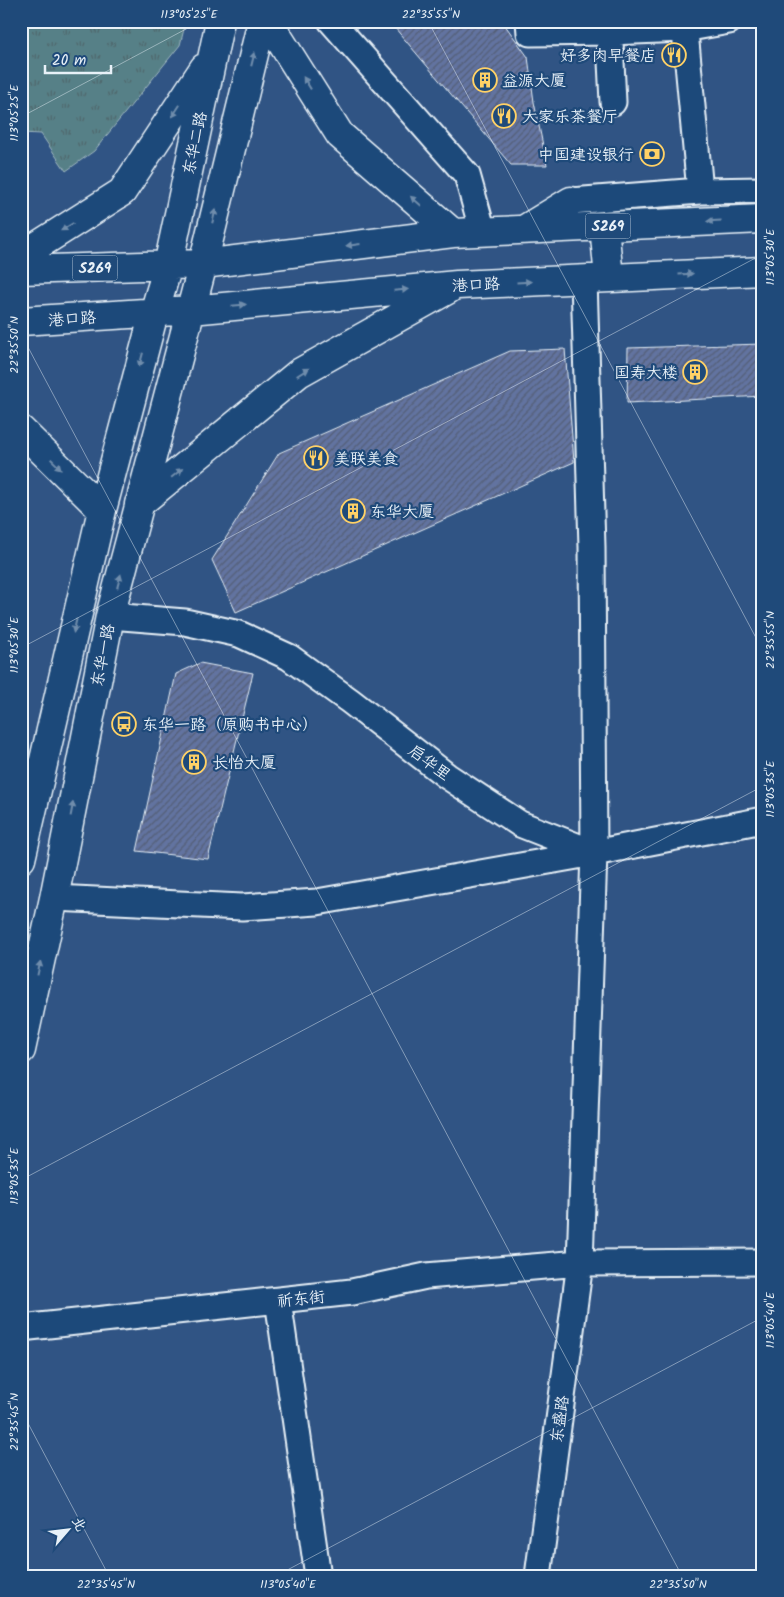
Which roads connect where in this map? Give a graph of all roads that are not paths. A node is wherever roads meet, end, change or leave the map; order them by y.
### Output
1 (220, 21) edge
2 (262, 21) edge
3 (268, 21) edge
4 (331, 21) edge
5 (529, 21) edge
6 (729, 21) edge
7 (684, 25) edge
8 (609, 27) edge
9 (212, 56) junction
10 (613, 102) dead end
11 (763, 190) edge
12 (700, 191) junction
13 (571, 201) joint
14 (763, 219) edge
15 (604, 226) junction
16 (524, 230) junction
17 (483, 232) junction
18 (453, 233) junction
19 (21, 256) edge
20 (203, 264) junction
21 (168, 266) junction
22 (21, 270) edge
23 (763, 271) edge
24 (596, 278) junction
25 (457, 285) junction
26 (191, 310) junction
27 (154, 313) junction
28 (21, 321) edge
29 (21, 430) edge
30 (139, 504) junction
31 (102, 510) junction
32 (110, 616) junction
33 (763, 820) edge
34 (594, 853) junction
35 (21, 859) edge
36 (54, 898) junction
37 (21, 1050) edge
38 (763, 1262) edge
39 (580, 1263) junction
40 (278, 1300) junction
41 (21, 1328) edge
42 (318, 1576) edge
43 (538, 1576) edge

1 - 9 main road, 东华二路
20 -> 2 main road
18 -> 3 main road
4 - 17 street
5 - 8 street
6 - 7 street
7 - 8 street
7 - 12 street
8 - 10 street
9 -> 19 main road
9 - 21 main road, 东华二路
11 - 12 street
12 - 13 street
13 - 16 main road
14 -> 15 main road, S269
15 - 16 main road, S269
15 - 24 main road
16 - 17 main road, S269
17 - 18 main road, S269
18 -> 20 main road, S269
20 - 21 main road, S269
20 - 26 main road, 东华一路
21 - 22 main road, S269
21 - 27 main road, 东华一路
24 -> 23 main road, 港口路
25 -> 24 main road, 港口路
24 - 34 street, 东盛路
26 -> 25 main road, 港口路
30 -> 25 main road
26 - 27 main road, 港口路
26 - 30 main road, 东华一路
27 - 28 main road, 港口路
27 -> 31 main road, 东华一路
29 -> 31 main road
32 -> 30 main road, 东华一路
31 -> 35 main road, 东华一路
32 - 34 street, 启华里
36 -> 32 main road, 东华一路
33 - 34 street
34 - 36 street
34 - 39 street, 东盛路
37 -> 36 main road, 东华一路
38 - 39 street, 祈东街
39 - 40 street, 祈东街
39 - 43 street, 东盛路
40 - 41 street, 祈东街
40 - 42 street

